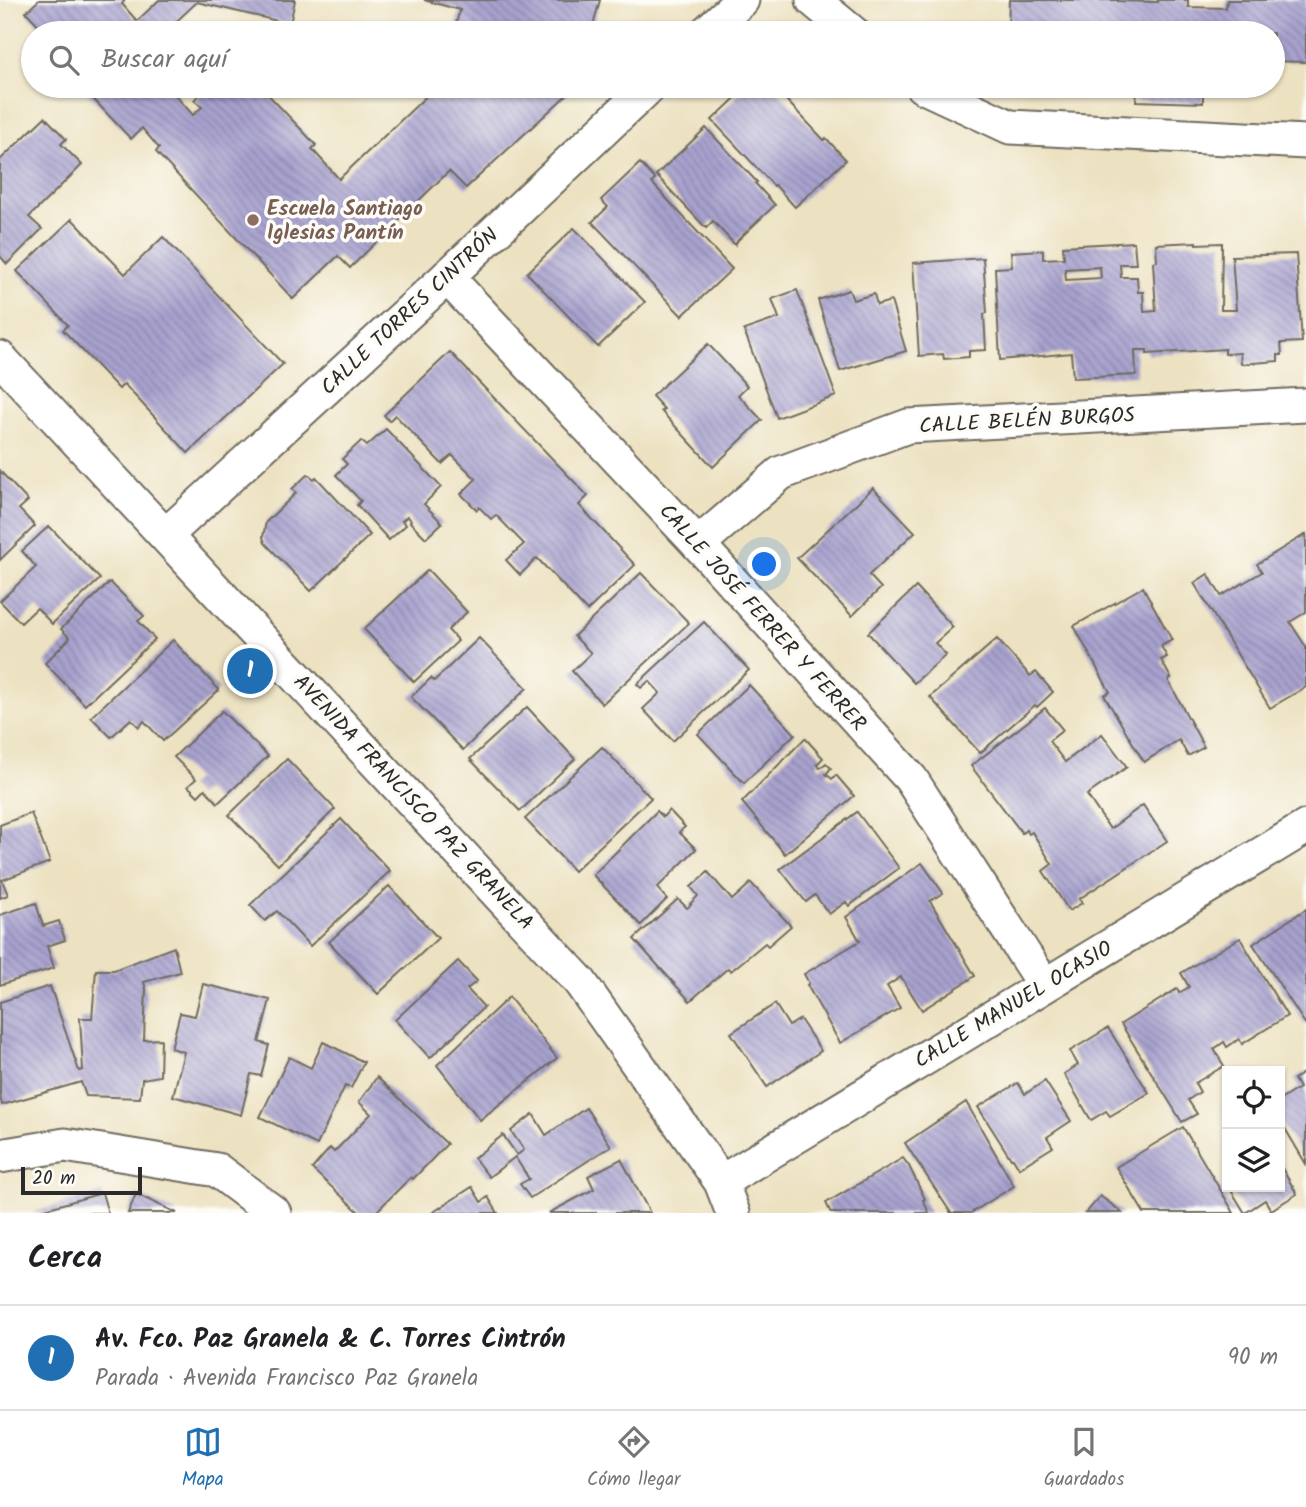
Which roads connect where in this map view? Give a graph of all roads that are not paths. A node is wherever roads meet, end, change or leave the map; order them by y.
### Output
1 (742, 0) edge
2 (813, 0) edge
3 (719, 21) edge
4 (838, 21) edge
5 (637, 98) edge
6 (948, 98) edge
7 (1306, 142) edge
8 (447, 277) junction
9 (0, 358) edge
10 (1306, 405) edge
11 (166, 535) junction
12 (698, 544) junction
13 (1306, 827) edge
14 (1044, 985) junction
15 (0, 1157) edge
16 (721, 1182) junction
17 (274, 1213) edge
18 (733, 1213) edge

1 - 3 street
2 - 4 street
5 - 8 street, CALLE TORRES CINTRÓN
6 - 7 street
8 - 11 street, CALLE TORRES CINTRÓN
8 - 12 street, CALLE JOSÉ FERRER Y FERRER
9 - 11 street, AVENIDA FRANCISCO PAZ GRANELA
10 - 12 street, CALLE BELÉN BURGOS
11 - 16 street, AVENIDA FRANCISCO PAZ GRANELA
12 - 14 street, CALLE JOSÉ FERRER Y FERRER
13 - 14 street, CALLE MANUEL OCASIO
14 - 16 street, CALLE MANUEL OCASIO
15 - 17 street
16 - 18 street, AVENIDA FRANCISCO PAZ GRANELA

